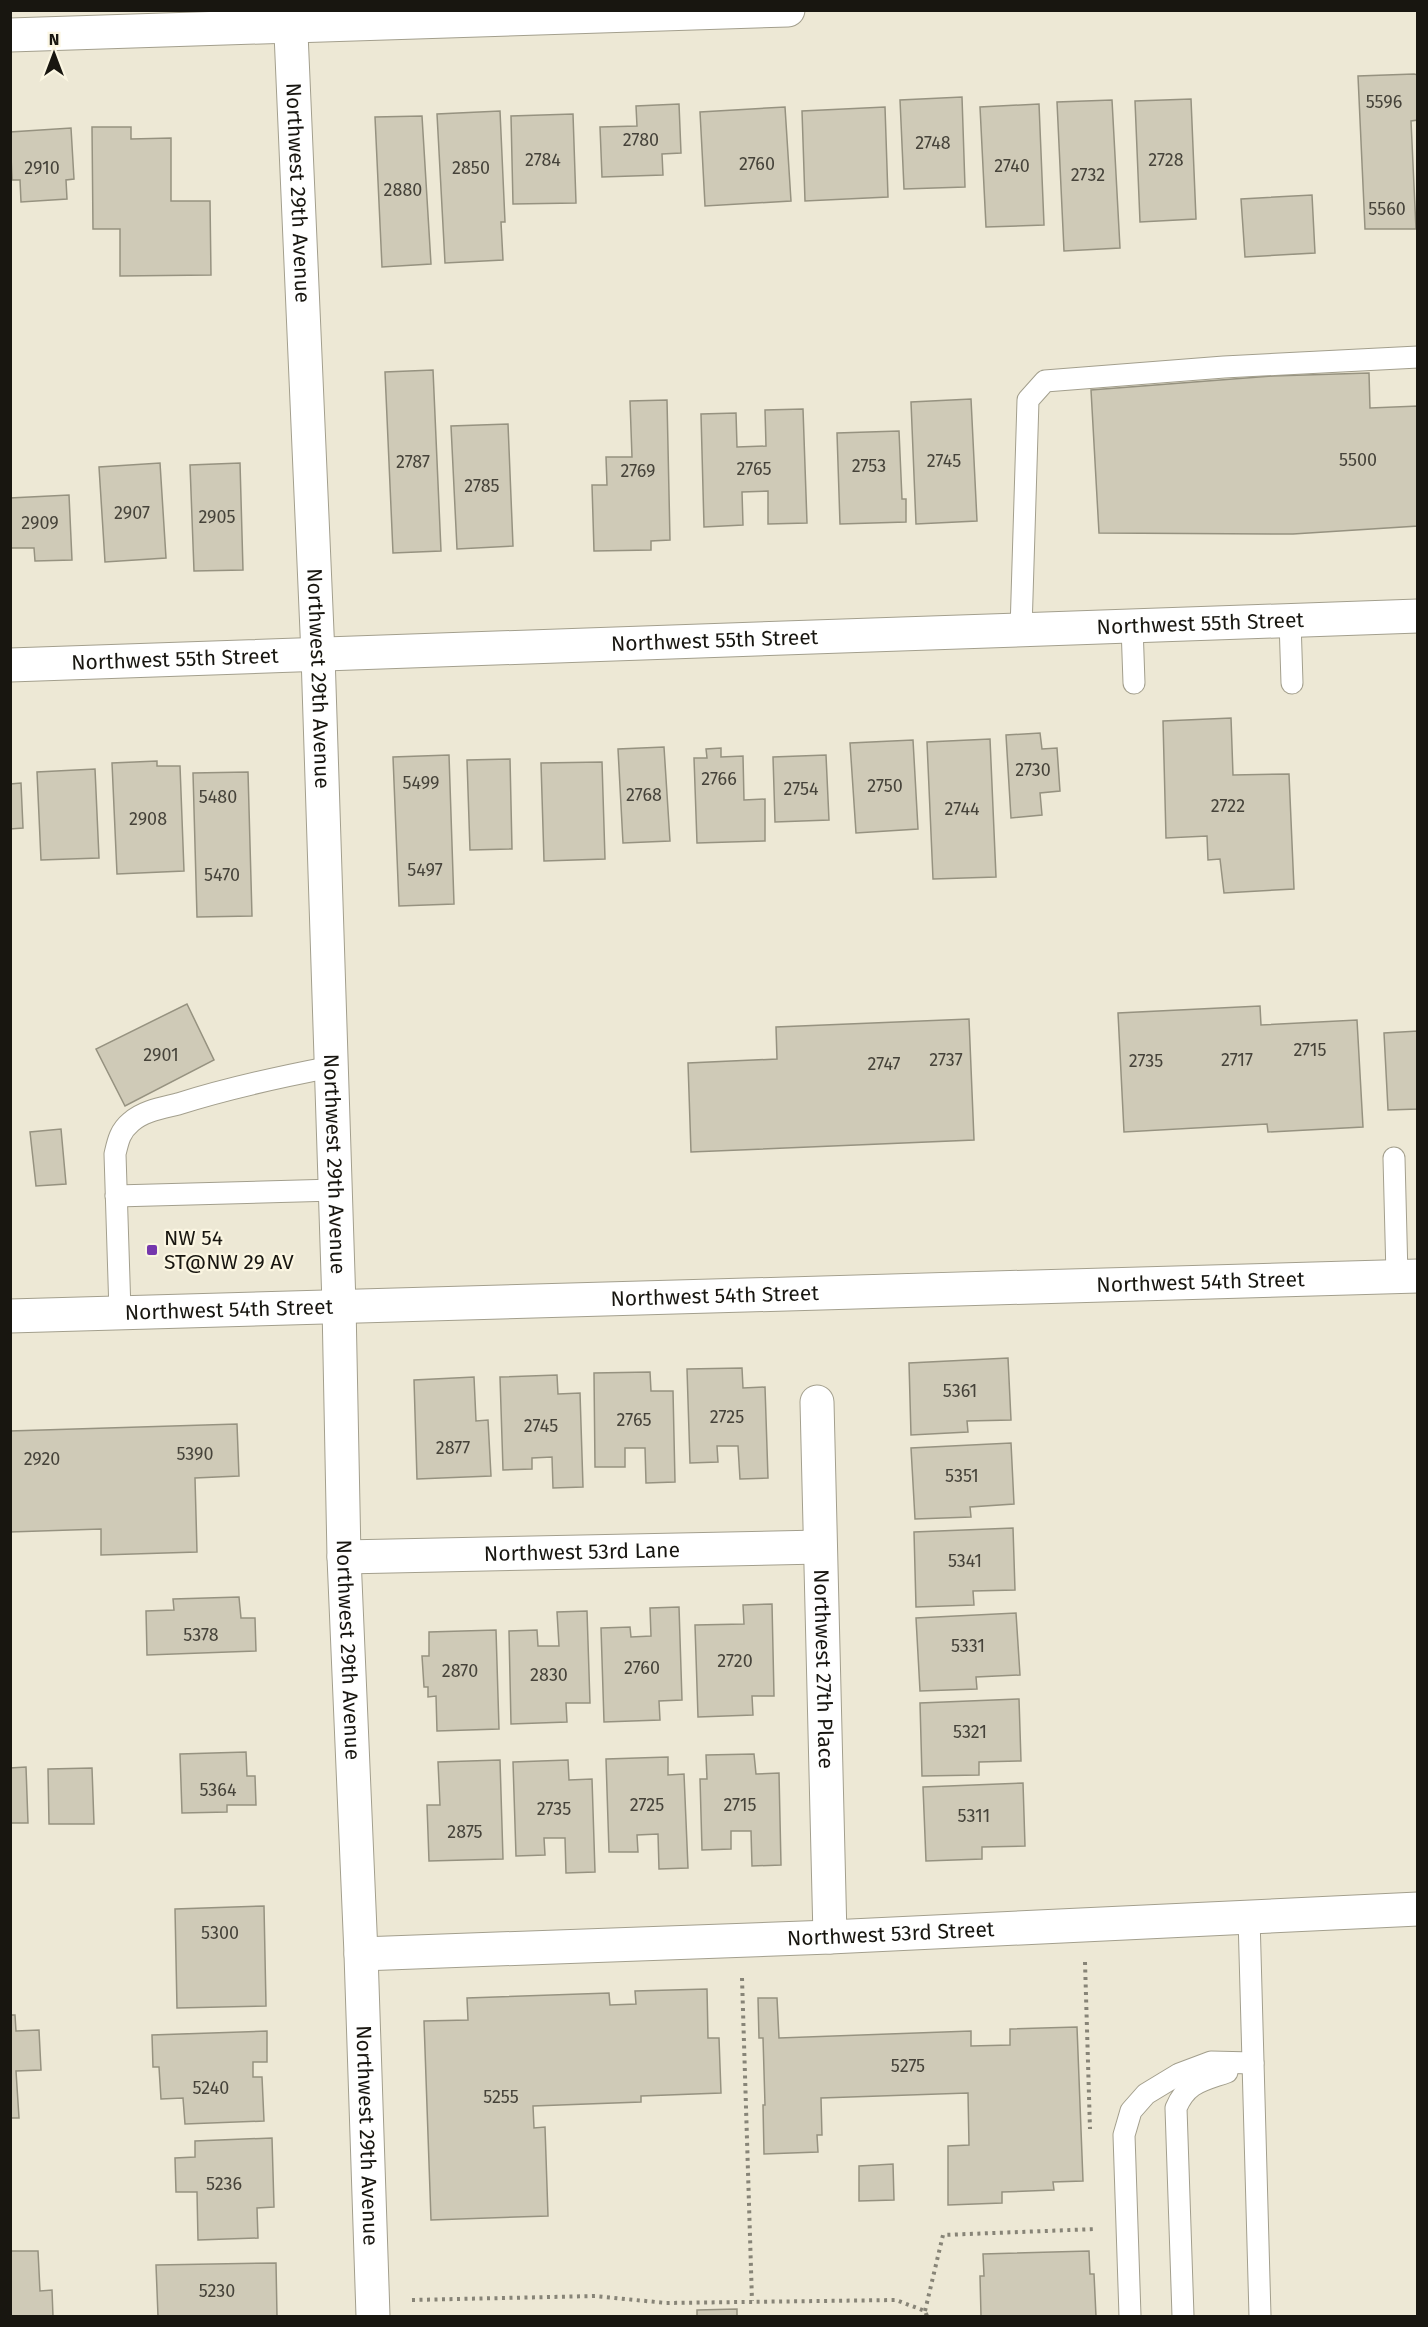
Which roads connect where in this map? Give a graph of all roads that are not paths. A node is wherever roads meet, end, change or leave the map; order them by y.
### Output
1 (788, 10) edge
2 (290, 18) edge
3 (10, 35) edge
4 (1418, 357) edge
5 (1418, 616) edge
6 (1290, 621) junction
7 (1132, 626) junction
8 (1021, 630) junction
9 (318, 654) junction
10 (10, 665) edge
11 (1134, 683) dead end
12 (1292, 683) dead end
13 (331, 1067) junction
14 (1394, 1158) dead end
15 (335, 1190) junction
16 (116, 1196) junction
17 (1407, 1276) edge
18 (339, 1305) junction
19 (120, 1312) junction
20 (10, 1316) edge
21 (817, 1402) dead end
22 (820, 1547) junction
23 (344, 1557) junction
24 (1418, 1909) edge
25 (1249, 1917) junction
26 (830, 1937) junction
27 (362, 1954) junction
28 (1253, 2063) junction
29 (373, 2308) edge
30 (1130, 2316) edge
31 (1184, 2316) edge
32 (1260, 2316) edge

1 - 2 street
2 - 3 street
2 - 9 street, Northwest 29th Avenue
4 - 8 lane
5 - 6 street, Northwest 55th Street
6 - 7 street, Northwest 55th Street
6 - 12 lane
7 - 8 street, Northwest 55th Street
7 - 11 lane
8 - 9 street, Northwest 55th Street
9 - 10 street, Northwest 55th Street
9 - 13 street, Northwest 29th Avenue
13 - 15 street, Northwest 29th Avenue
13 - 16 lane
14 - 17 lane
15 - 16 lane
15 - 18 street, Northwest 29th Avenue
16 - 19 lane
17 - 18 street, Northwest 54th Street
18 - 19 street, Northwest 54th Street
18 - 23 street, Northwest 29th Avenue
19 - 20 street, Northwest 54th Street
21 - 22 street, Northwest 27th Place
22 - 23 street, Northwest 53rd Lane
22 - 26 street, Northwest 27th Place
23 - 27 street, Northwest 29th Avenue
24 - 25 street, Northwest 53rd Street
25 - 26 street, Northwest 53rd Street
25 - 28 lane
26 - 27 street, Northwest 53rd Street
27 - 29 street, Northwest 29th Avenue
28 - 30 lane
28 - 31 lane
28 - 32 lane

